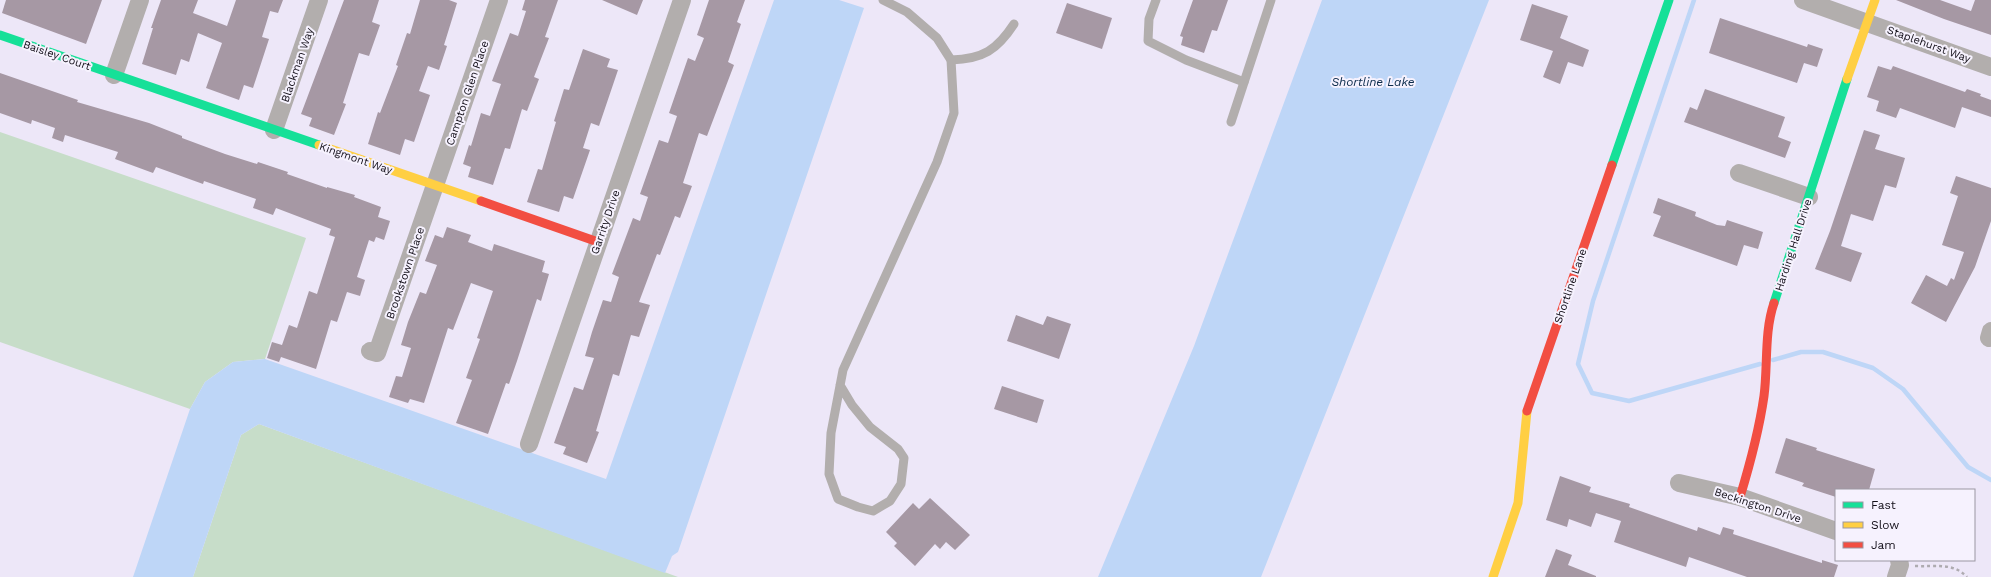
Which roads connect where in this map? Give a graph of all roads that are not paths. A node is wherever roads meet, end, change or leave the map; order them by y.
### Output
1 (140, 0) edge
2 (319, 0) edge
3 (499, 0) edge
4 (682, 0) edge
5 (883, 0) edge
6 (1156, 0) edge
7 (1271, 0) edge
8 (1669, 0) edge
9 (1803, 0) edge
10 (1875, 0) edge
11 (1866, 22) junction
12 (1014, 24) dead end
13 (0, 35) edge
14 (951, 60) junction
15 (1991, 67) edge
16 (114, 75) junction
17 (1244, 82) junction
18 (1231, 122) dead end
19 (274, 130) junction
20 (1739, 173) dead end
21 (434, 186) junction
22 (1809, 197) junction
23 (598, 242) junction
24 (370, 350) dead end
25 (840, 385) junction
26 (529, 444) dead end
27 (1679, 482) dead end
28 (1740, 497) junction
29 (1835, 531) edge
30 (1493, 577) edge

1 - 16 street
2 - 19 street, Blackman Way
3 - 21 street, Campton Glen Place
4 - 23 street, Garrity Drive
5 - 14 lane
6 - 17 lane
7 - 17 lane
8 - 30 street, Shortline Lane
9 - 11 street, Staplehurst Way
10 - 11 street, Harding Hall Drive
11 - 15 street, Staplehurst Way
11 - 22 street, Harding Hall Drive
12 - 14 lane
13 - 16 street, Baisley Court
14 - 25 lane
16 - 19 street, Kingmont Way
17 - 18 lane
19 - 21 street, Kingmont Way
20 - 22 street
21 - 23 street, Kingmont Way
21 - 24 street, Brookstown Place
22 - 28 street, Harding Hall Drive
23 - 26 street, Garrity Drive
25 - 25 lane
27 - 28 street, Beckington Drive
28 - 29 street, Beckington Drive

